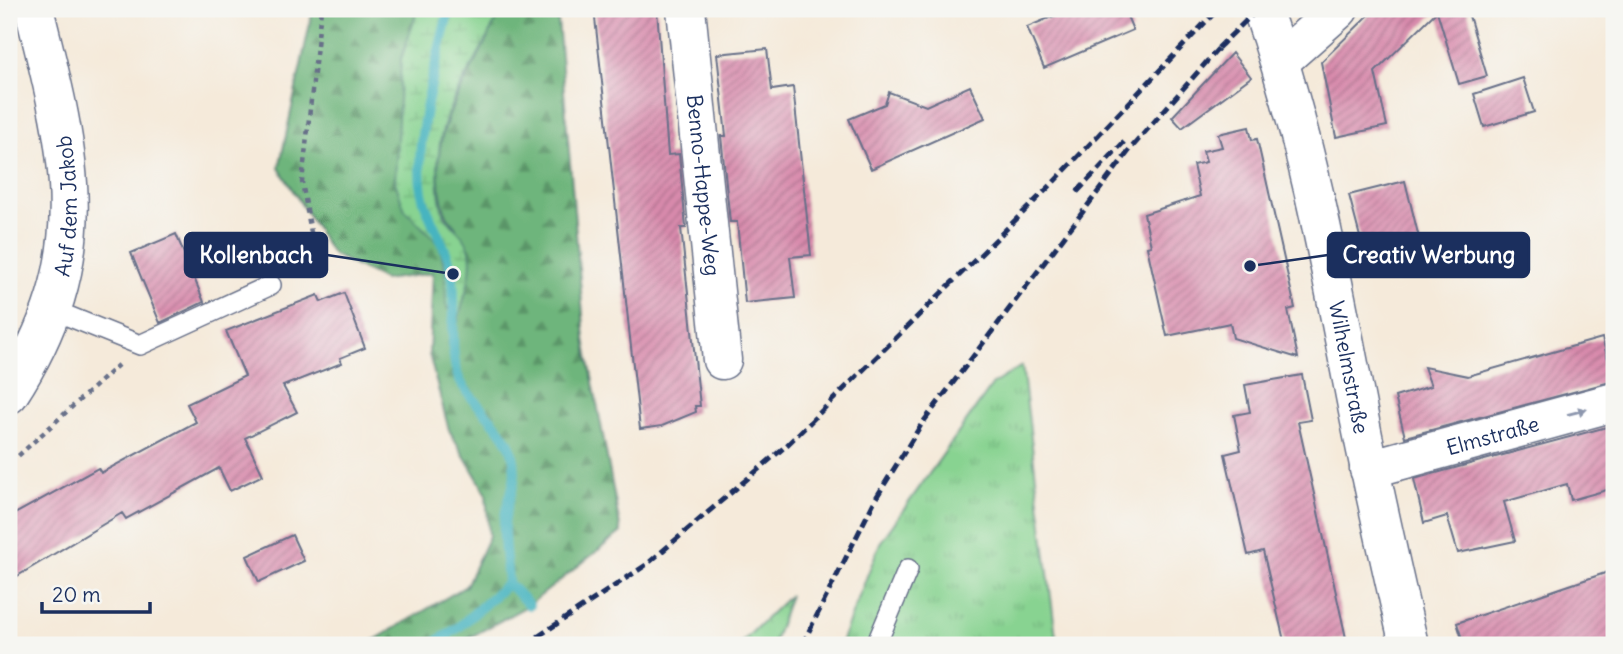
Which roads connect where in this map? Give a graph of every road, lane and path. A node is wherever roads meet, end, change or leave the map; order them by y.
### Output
1 (34, 9) edge
2 (321, 9) edge
3 (686, 9) edge
4 (692, 9) edge
5 (1262, 9) edge
6 (1339, 9) edge
7 (1280, 61) junction
8 (316, 255) dead end
9 (271, 285) dead end
10 (53, 310) junction
11 (139, 345) junction
12 (722, 360) dead end
13 (9, 394) edge
14 (1614, 402) edge
15 (9, 457) edge
16 (1369, 470) junction
17 (908, 569) dead end
18 (876, 645) edge
19 (1409, 645) edge

1 - 10 street, Auf dem Jakob
2 - 8 path
3 - 4 street, Benno-Happe-Weg
3 - 12 street, Benno-Happe-Weg
5 - 7 street, Wilhelmstraße
6 - 7 street
7 - 16 street, Wilhelmstraße
9 - 11 lane
10 - 11 lane
10 - 13 street, Auf dem Jakob
11 - 15 path
16 -> 14 street, Elmstraße
16 - 19 street, Wilhelmstraße
17 - 18 lane

